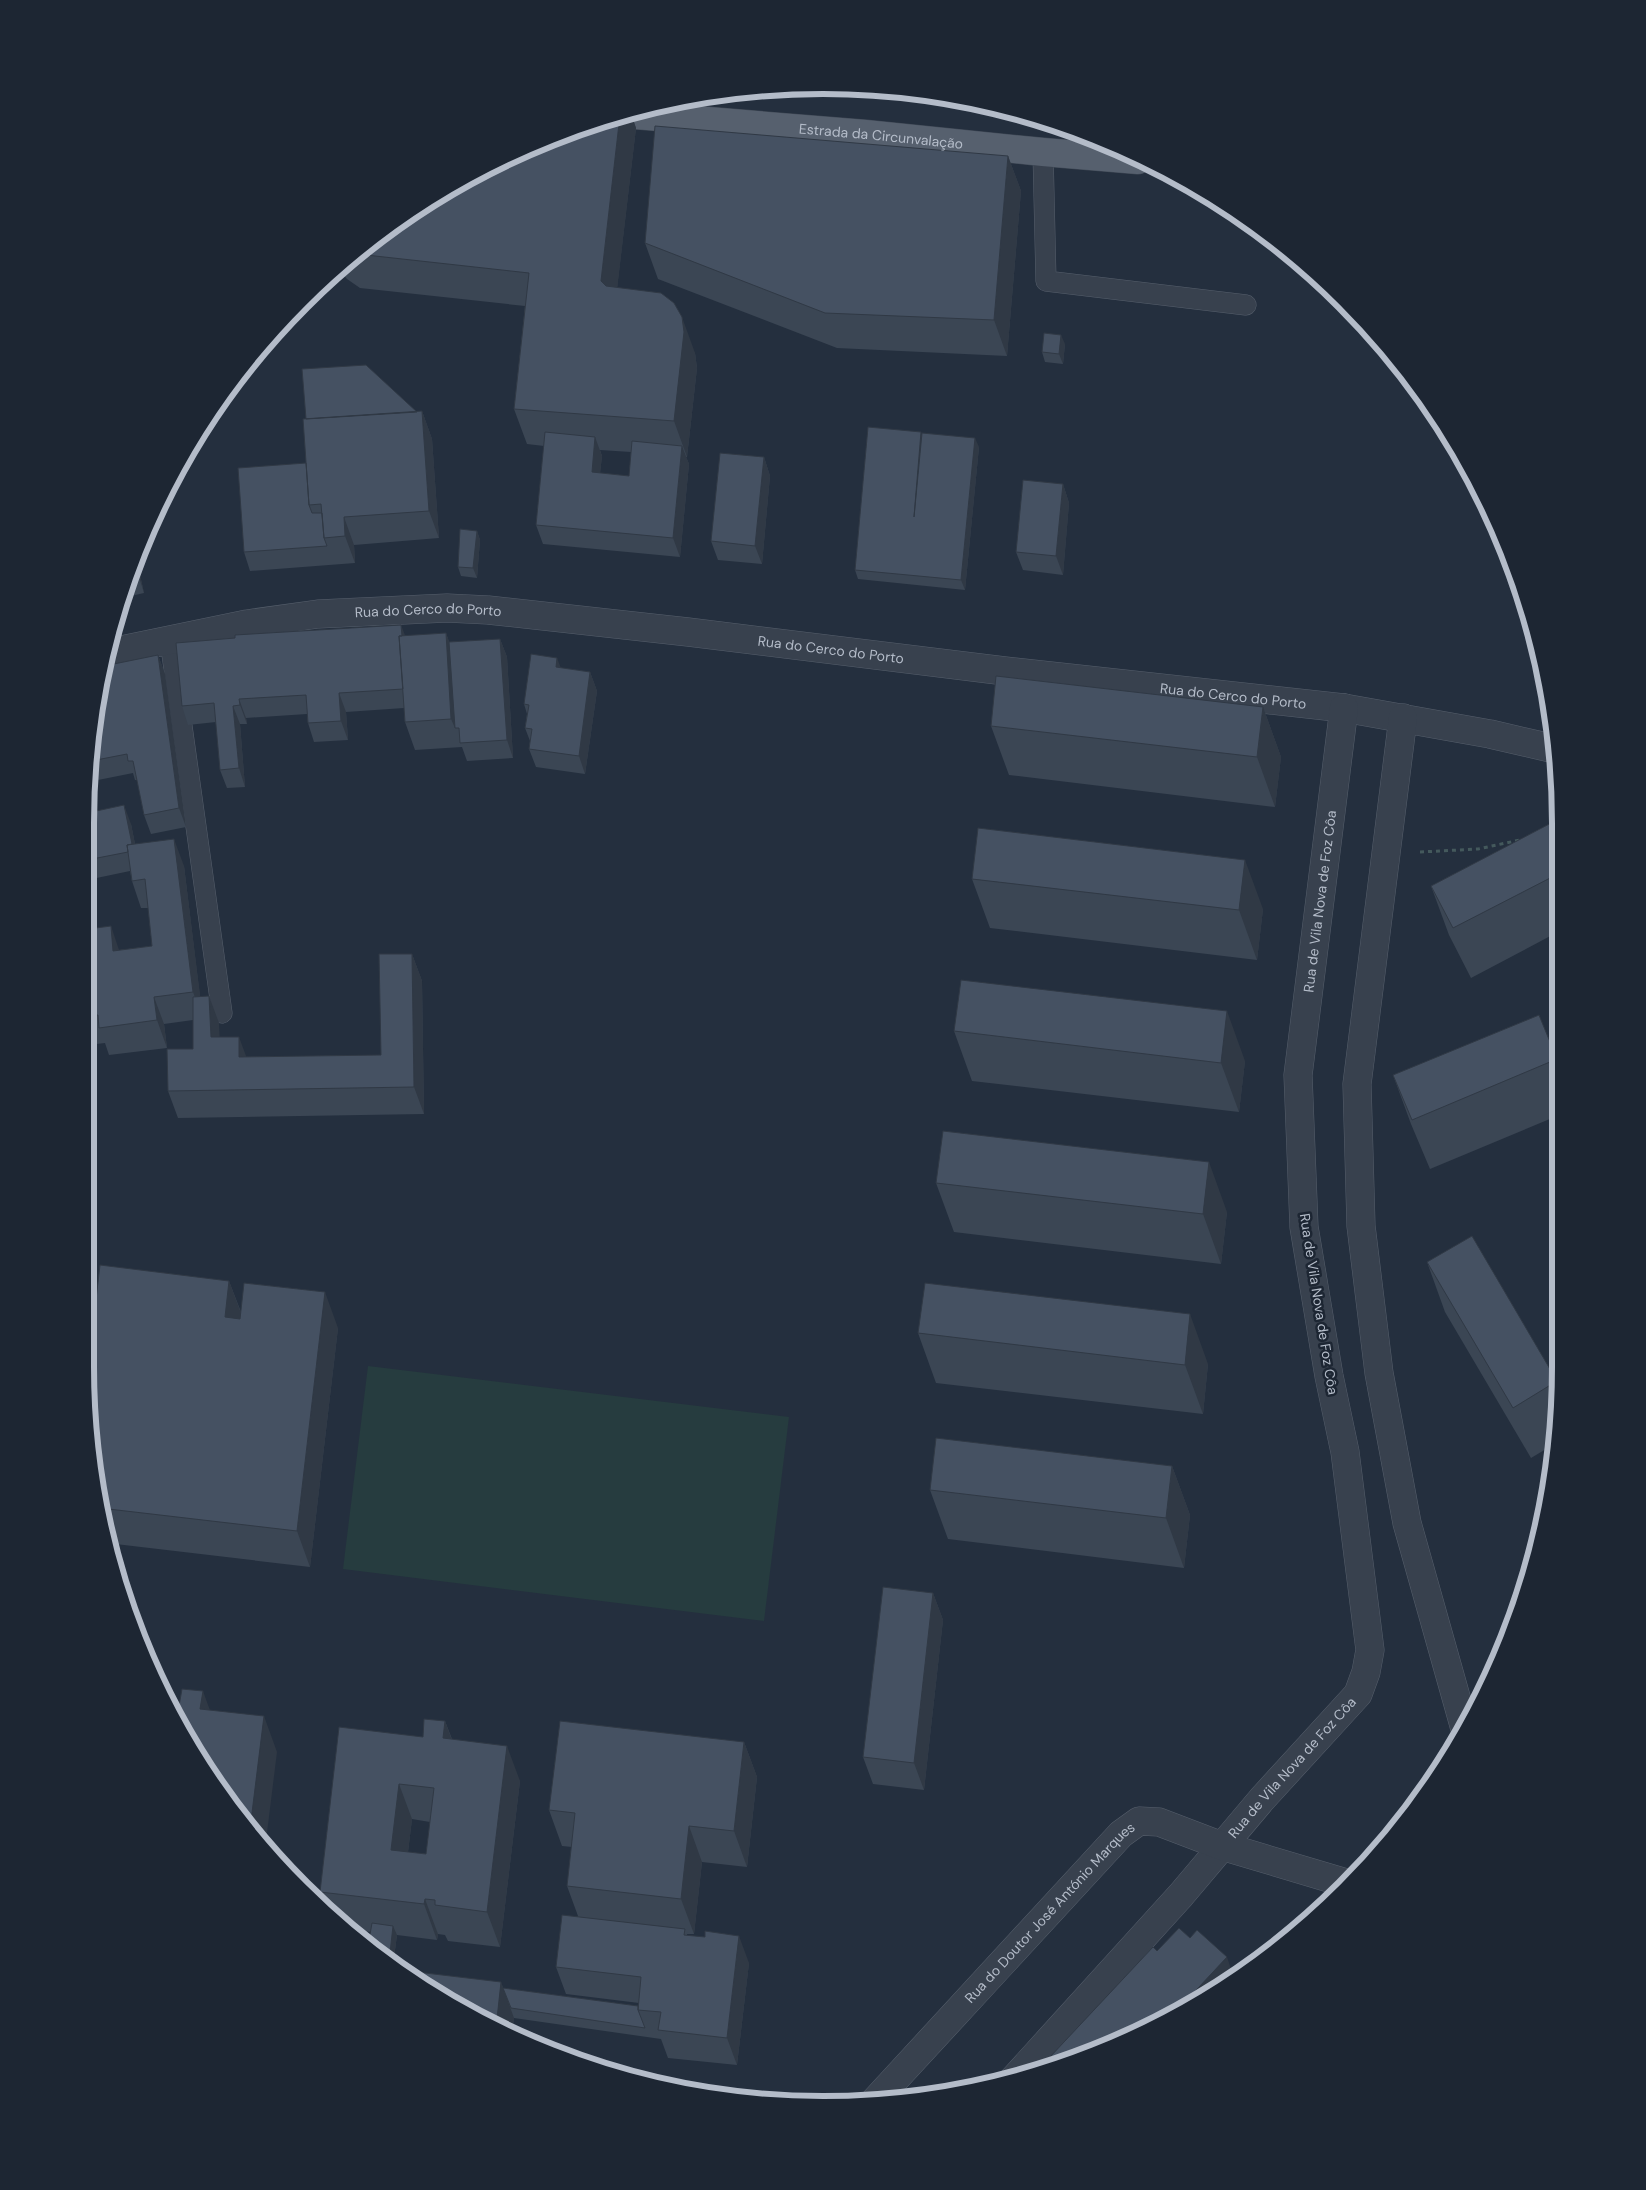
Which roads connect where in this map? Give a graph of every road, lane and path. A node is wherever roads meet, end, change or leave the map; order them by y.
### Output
1 (647, 116) edge
2 (1043, 152) junction
3 (1124, 159) edge
4 (1246, 305) dead end
5 (170, 640) junction
6 (115, 651) edge
7 (1344, 708) junction
8 (1404, 718) junction
9 (1548, 747) edge
10 (1525, 839) edge
11 (1416, 852) dead end
12 (222, 1013) dead end
13 (1462, 1719) edge
14 (1222, 1846) junction
15 (1341, 1881) edge
16 (1025, 2067) edge
17 (881, 2094) edge

1 - 2 main road, Estrada da Circunvalação
2 - 3 main road, Estrada da Circunvalação
2 - 4 lane
5 - 6 street, Rua do Cerco do Porto
5 - 7 street, Rua do Cerco do Porto
5 - 12 lane
7 - 8 street, Rua do Cerco do Porto
7 - 14 street, Rua de Vila Nova de Foz Côa
8 - 9 street, Rua do Cerco do Porto
8 - 13 street
10 - 11 path
14 - 15 street, Rua do Doutor José António Marques
14 - 16 street
14 - 17 street, Rua do Doutor José António Marques

